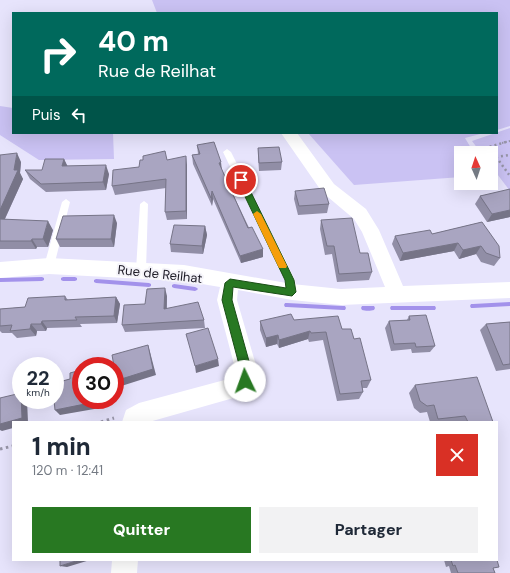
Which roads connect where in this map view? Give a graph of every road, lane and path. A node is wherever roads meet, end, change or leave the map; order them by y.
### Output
1 (290, 134) edge
2 (510, 142) edge
3 (489, 146) edge
4 (227, 152) dead end
5 (510, 155) edge
6 (498, 157) edge
7 (498, 160) edge
8 (506, 170) junction
9 (510, 170) edge
10 (510, 176) edge
11 (66, 202) dead end
12 (144, 204) dead end
13 (49, 266) junction
14 (0, 270) edge
15 (141, 270) junction
16 (230, 283) junction
17 (510, 290) edge
18 (292, 292) junction
19 (398, 296) junction
20 (132, 421) edge
21 (12, 446) edge
22 (0, 450) edge
23 (124, 561) edge
24 (124, 573) edge

1 - 19 street
2 - 3 path
4 - 18 lane
5 - 6 path
7 - 8 path
8 - 9 path
8 - 10 path
11 - 13 lane
12 - 15 lane
13 - 14 street, Rue de Reilhat
13 - 15 street, Rue de Reilhat
15 - 16 street, Rue de Reilhat
16 - 18 street, Rue de Reilhat
16 - 20 street
17 - 19 street, Rue de Reilhat
18 - 19 street, Rue de Reilhat
21 - 22 path
23 - 24 street

